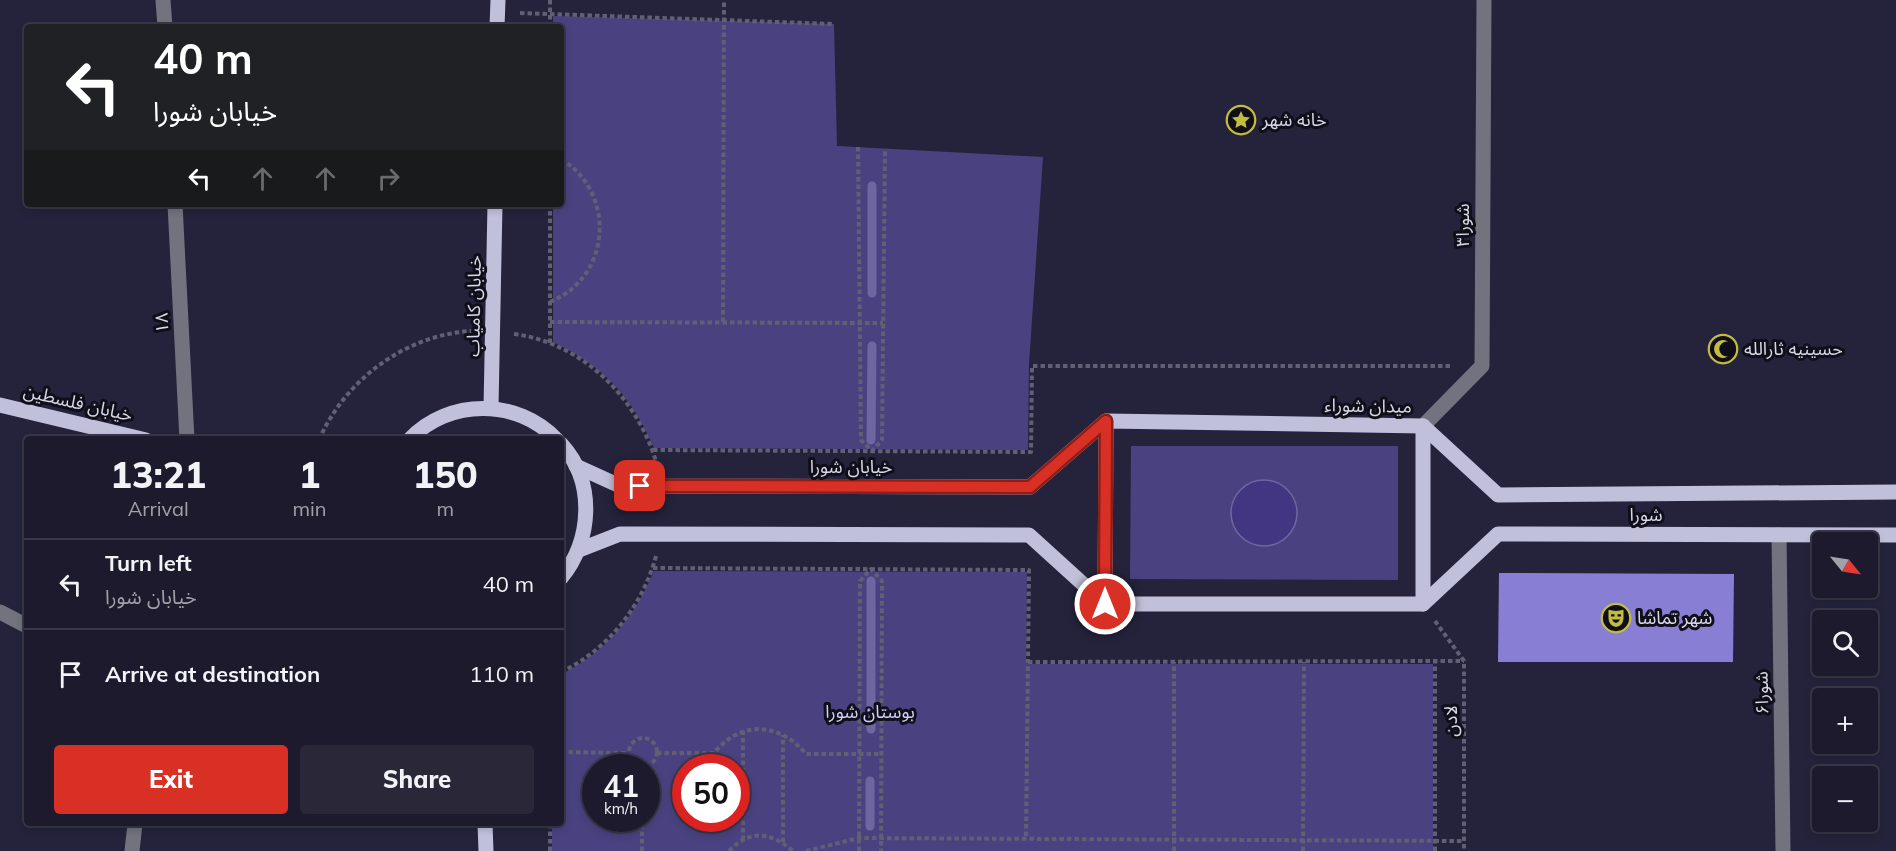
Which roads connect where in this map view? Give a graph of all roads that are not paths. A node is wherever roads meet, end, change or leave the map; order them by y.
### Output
1 (163, 0) edge
2 (1484, 0) edge
3 (165, 24) edge
4 (175, 207) edge
5 (495, 207) edge
6 (0, 405) edge
7 (491, 408) junction
8 (1106, 421) junction
9 (1423, 426) junction
10 (129, 436) edge
11 (187, 436) edge
12 (413, 436) edge
13 (554, 436) edge
14 (564, 448) edge
15 (576, 466) junction
16 (1896, 492) edge
17 (1779, 535) junction
18 (1896, 535) edge
19 (579, 550) junction
20 (564, 575) edge
21 (1105, 604) junction
22 (1423, 604) junction
23 (0, 612) edge
24 (24, 625) edge
25 (135, 826) edge
26 (486, 826) edge
27 (132, 851) edge
28 (486, 851) edge
29 (1783, 851) edge

1 - 3 street
2 - 9 street, شورا۳
4 - 11 street, ۱۸
5 - 7 main road, خیابان کامیاب
6 - 10 main road, خیابان فلسطین
7 - 12 main road
7 - 13 main road
8 - 9 main road, میدان شوراء
8 - 15 main road, خیابان شورا
8 - 21 main road
9 - 16 main road, شورا
9 - 22 main road, میدان شوراء
14 - 15 main road
15 - 19 main road
17 - 18 main road, شورا
17 - 22 main road, شورا
17 - 29 street, شورا۶
19 - 20 main road
19 - 21 main road
21 - 22 main road
23 - 24 street
25 - 27 street
26 - 28 main road

